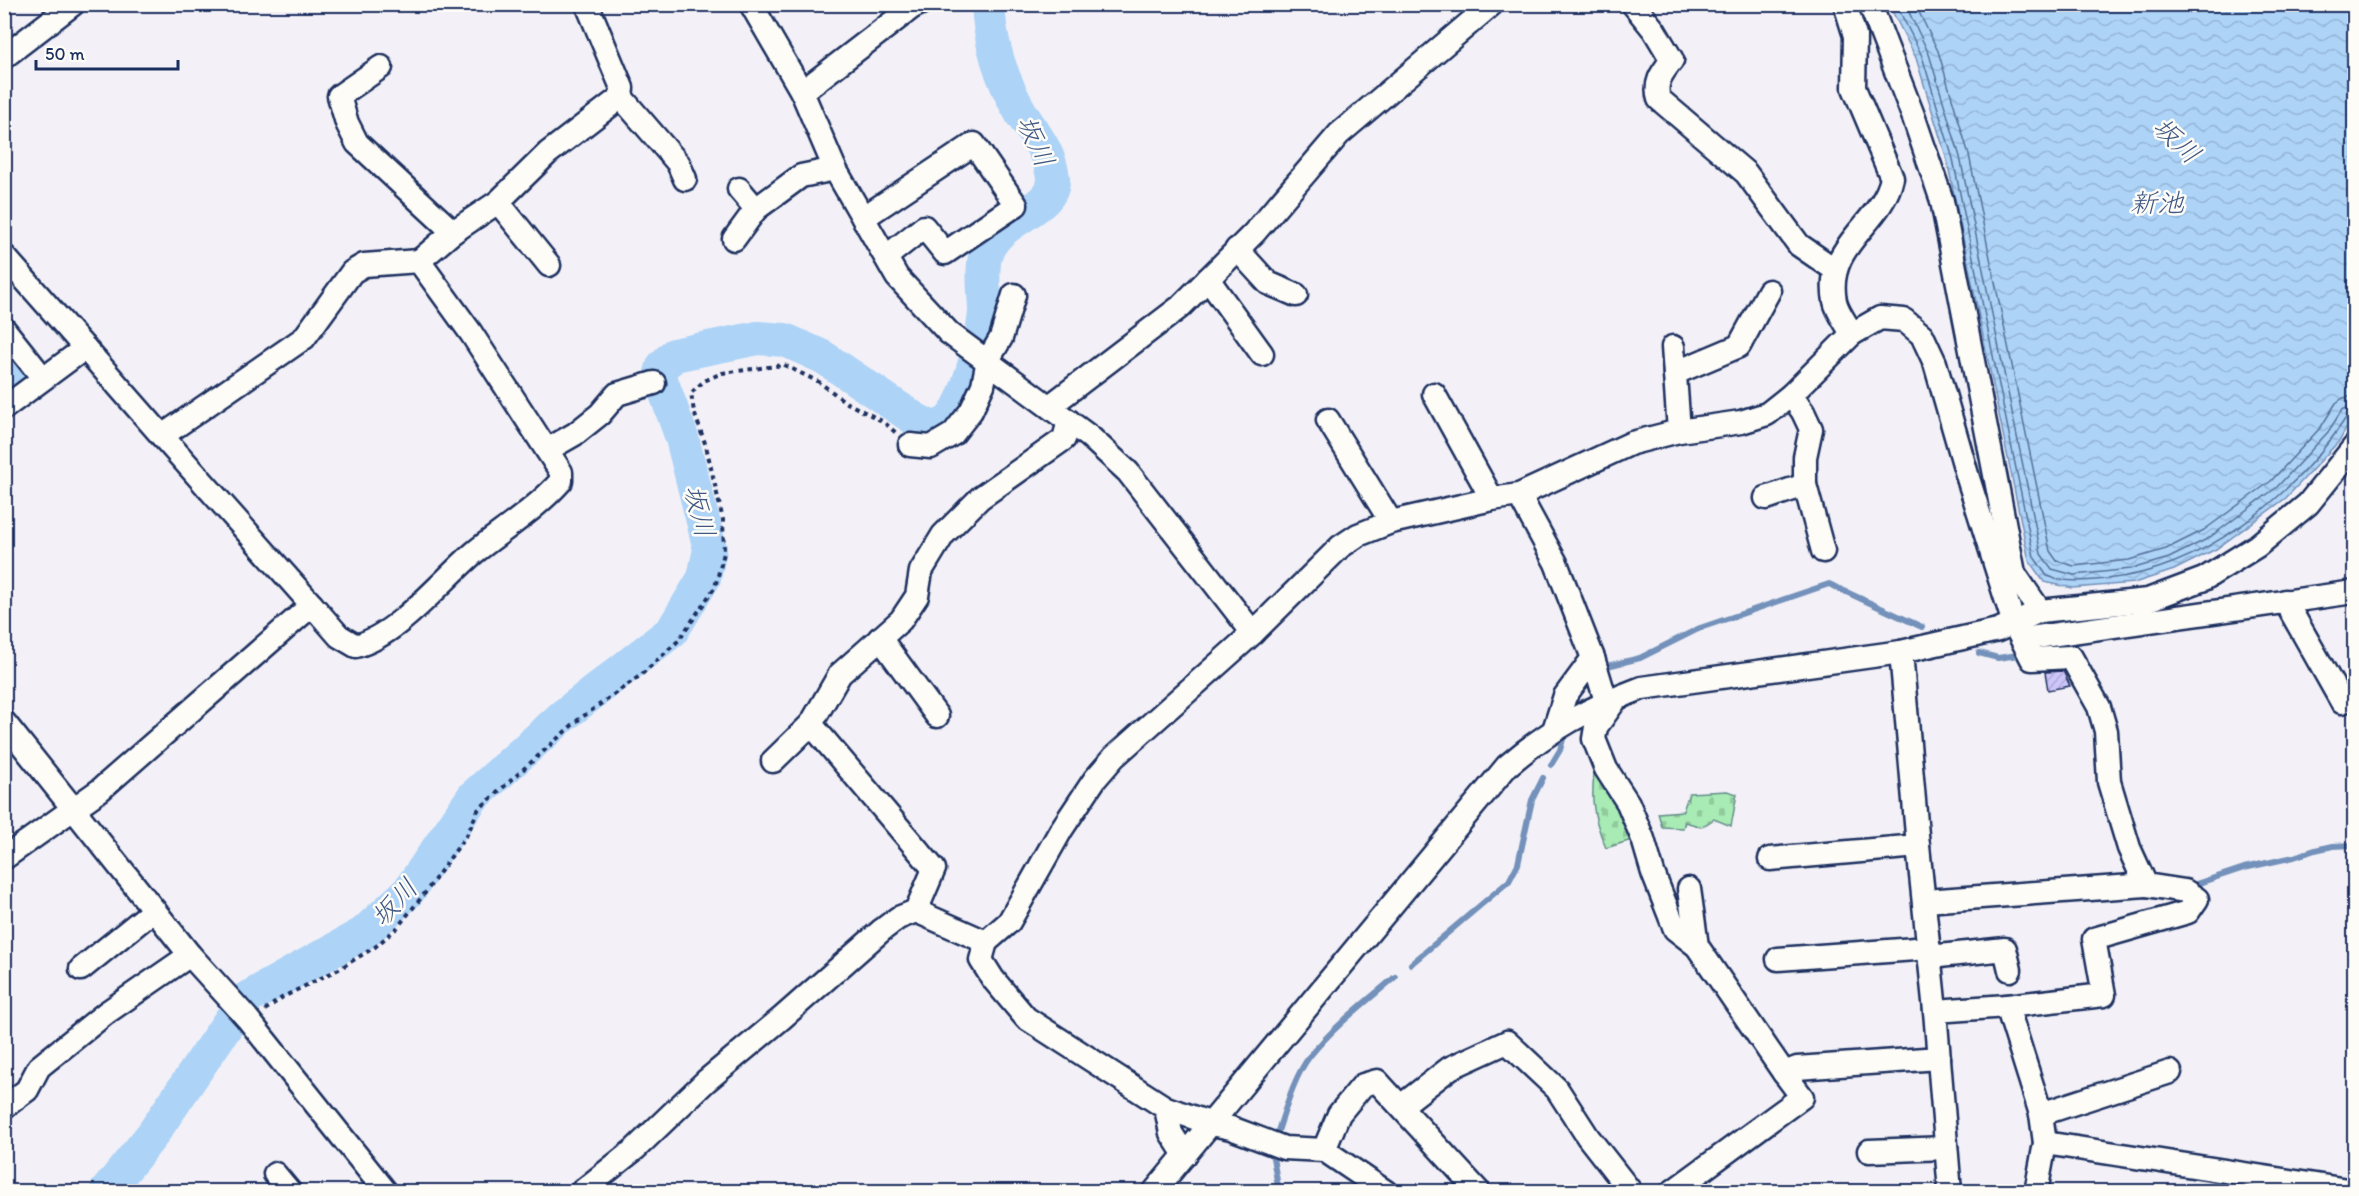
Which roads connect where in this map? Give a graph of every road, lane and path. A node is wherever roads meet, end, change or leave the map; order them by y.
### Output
1 (73, 4) edge
2 (587, 4) edge
3 (750, 4) edge
4 (919, 4) edge
5 (1492, 4) edge
6 (1633, 4) edge
7 (1845, 4) edge
8 (1870, 4) edge
9 (4, 57) edge
10 (381, 67) dead end
11 (802, 92) junction
12 (621, 97) junction
13 (835, 169) junction
14 (685, 179) dead end
15 (739, 189) dead end
16 (498, 202) junction
17 (756, 209) junction
18 (863, 218) junction
19 (453, 232) junction
20 (734, 239) dead end
21 (1237, 249) junction
22 (4, 256) edge
23 (886, 257) junction
24 (419, 261) junction
25 (549, 265) dead end
26 (1834, 270) junction
27 (1208, 279) junction
28 (1769, 291) dead end
29 (1014, 295) dead end
30 (1296, 295) dead end
31 (4, 329) edge
32 (1852, 334) junction
33 (1673, 347) dead end
34 (85, 348) junction
35 (978, 353) junction
36 (1262, 354) dead end
37 (1675, 374) junction
38 (43, 378) junction
39 (654, 383) dead end
40 (1434, 393) dead end
41 (1791, 395) junction
42 (1050, 406) junction
43 (4, 408) edge
44 (1328, 420) dead end
45 (1069, 421) junction
46 (1679, 431) junction
47 (162, 436) junction
48 (910, 445) joint
49 (2355, 447) edge
50 (547, 450) junction
51 (1805, 485) junction
52 (1519, 495) junction
53 (1492, 498) junction
54 (1766, 498) dead end
55 (1391, 522) junction
56 (1824, 551) dead end
57 (2355, 591) edge
58 (2285, 601) junction
59 (312, 605) junction
60 (2040, 611) junction
61 (2018, 631) junction
62 (1253, 633) junction
63 (880, 638) junction
64 (1901, 652) junction
65 (1593, 658) junction
66 (1612, 699) junction
67 (2342, 702) dead end
68 (937, 716) dead end
69 (4, 722) edge
70 (811, 724) junction
71 (1554, 730) junction
72 (773, 761) dead end
73 (74, 808) junction
74 (1918, 846) junction
75 (4, 858) edge
76 (1770, 859) dead end
77 (2146, 885) junction
78 (1689, 889) dead end
79 (1925, 901) junction
80 (154, 910) junction
81 (1668, 910) junction
82 (916, 911) junction
83 (1692, 911) junction
84 (986, 942) junction
85 (1697, 946) junction
86 (1930, 952) junction
87 (190, 955) junction
88 (1778, 959) dead end
89 (81, 969) dead end
90 (2010, 969) dead end
91 (2007, 1006) junction
92 (1935, 1011) junction
93 (248, 1019) junction
94 (1939, 1058) junction
95 (2170, 1072) dead end
96 (1784, 1073) junction
97 (1401, 1106) junction
98 (4, 1107) edge
99 (1166, 1108) junction
100 (2042, 1114) junction
101 (1212, 1124) junction
102 (2045, 1143) junction
103 (1946, 1148) junction
104 (1324, 1150) junction
105 (1869, 1151) dead end
106 (1185, 1155) junction
107 (275, 1174) dead end
108 (290, 1191) edge
109 (386, 1191) edge
110 (581, 1191) edge
111 (1154, 1191) edge
112 (1386, 1191) edge
113 (1479, 1191) edge
114 (1631, 1191) edge
115 (1672, 1191) edge
116 (1950, 1191) edge
117 (2036, 1191) edge
118 (2355, 1191) edge

1 - 9 street
2 - 12 street
3 - 11 street
4 - 11 street
5 - 21 street
6 - 26 street
7 - 26 street
8 - 60 street
10 - 19 street
11 - 13 street
12 - 14 street
12 - 16 street
13 - 17 street
13 - 18 street
15 - 17 street
16 - 19 street
16 - 25 street
17 - 20 street
18 - 23 street
18 - 23 street
19 - 24 street
21 - 27 street
21 - 30 street
22 - 34 street
23 - 35 street
24 - 47 street
24 - 50 street
26 - 32 street
27 - 36 street
27 - 42 street
28 - 37 street
29 - 35 street
31 - 38 street
32 - 41 street
32 - 61 street
33 - 37 street
34 - 38 street
34 - 47 street
35 - 42 street
35 - 48 street
37 - 46 street
38 - 43 street
39 - 50 street
40 - 53 street
41 - 46 street
41 - 51 street
42 - 45 street
44 - 55 street
45 - 62 street
45 - 63 street
46 - 52 street
47 - 59 street
48 - 93 path
49 - 60 street
50 - 59 street
51 - 54 street
51 - 56 street
52 - 53 street
52 - 65 street
53 - 55 street
55 - 62 street
57 - 58 street
58 - 61 street
58 - 67 street
59 - 73 street
60 - 61 street
61 - 64 street
61 - 77 street
62 - 84 street
63 - 68 street
63 - 70 street
64 - 66 street
64 - 74 street
65 - 66 street
65 - 71 street
66 - 71 street
66 - 81 street
69 - 73 street
70 - 72 street
70 - 82 street
71 - 101 street
73 - 75 street
73 - 80 street
74 - 76 street
74 - 79 street
77 - 79 street
77 - 91 street
78 - 83 street
79 - 86 street
80 - 87 street
80 - 89 street
81 - 83 street
81 - 85 street
82 - 84 street
82 - 110 street
83 - 85 street
84 - 99 street
85 - 96 street
86 - 88 street
86 - 90 street
86 - 92 street
87 - 93 street
87 - 98 street
91 - 92 street
91 - 100 street
92 - 94 street
93 - 109 street
94 - 96 street
94 - 103 street
95 - 100 street
96 - 115 street
97 - 104 street
97 - 113 street
97 - 114 street
99 - 101 street
99 - 106 street
100 - 102 street
101 - 104 street
101 - 106 street
102 - 117 street
102 - 118 street
103 - 105 street
103 - 116 street
104 - 112 street
106 - 111 street
107 - 108 street

